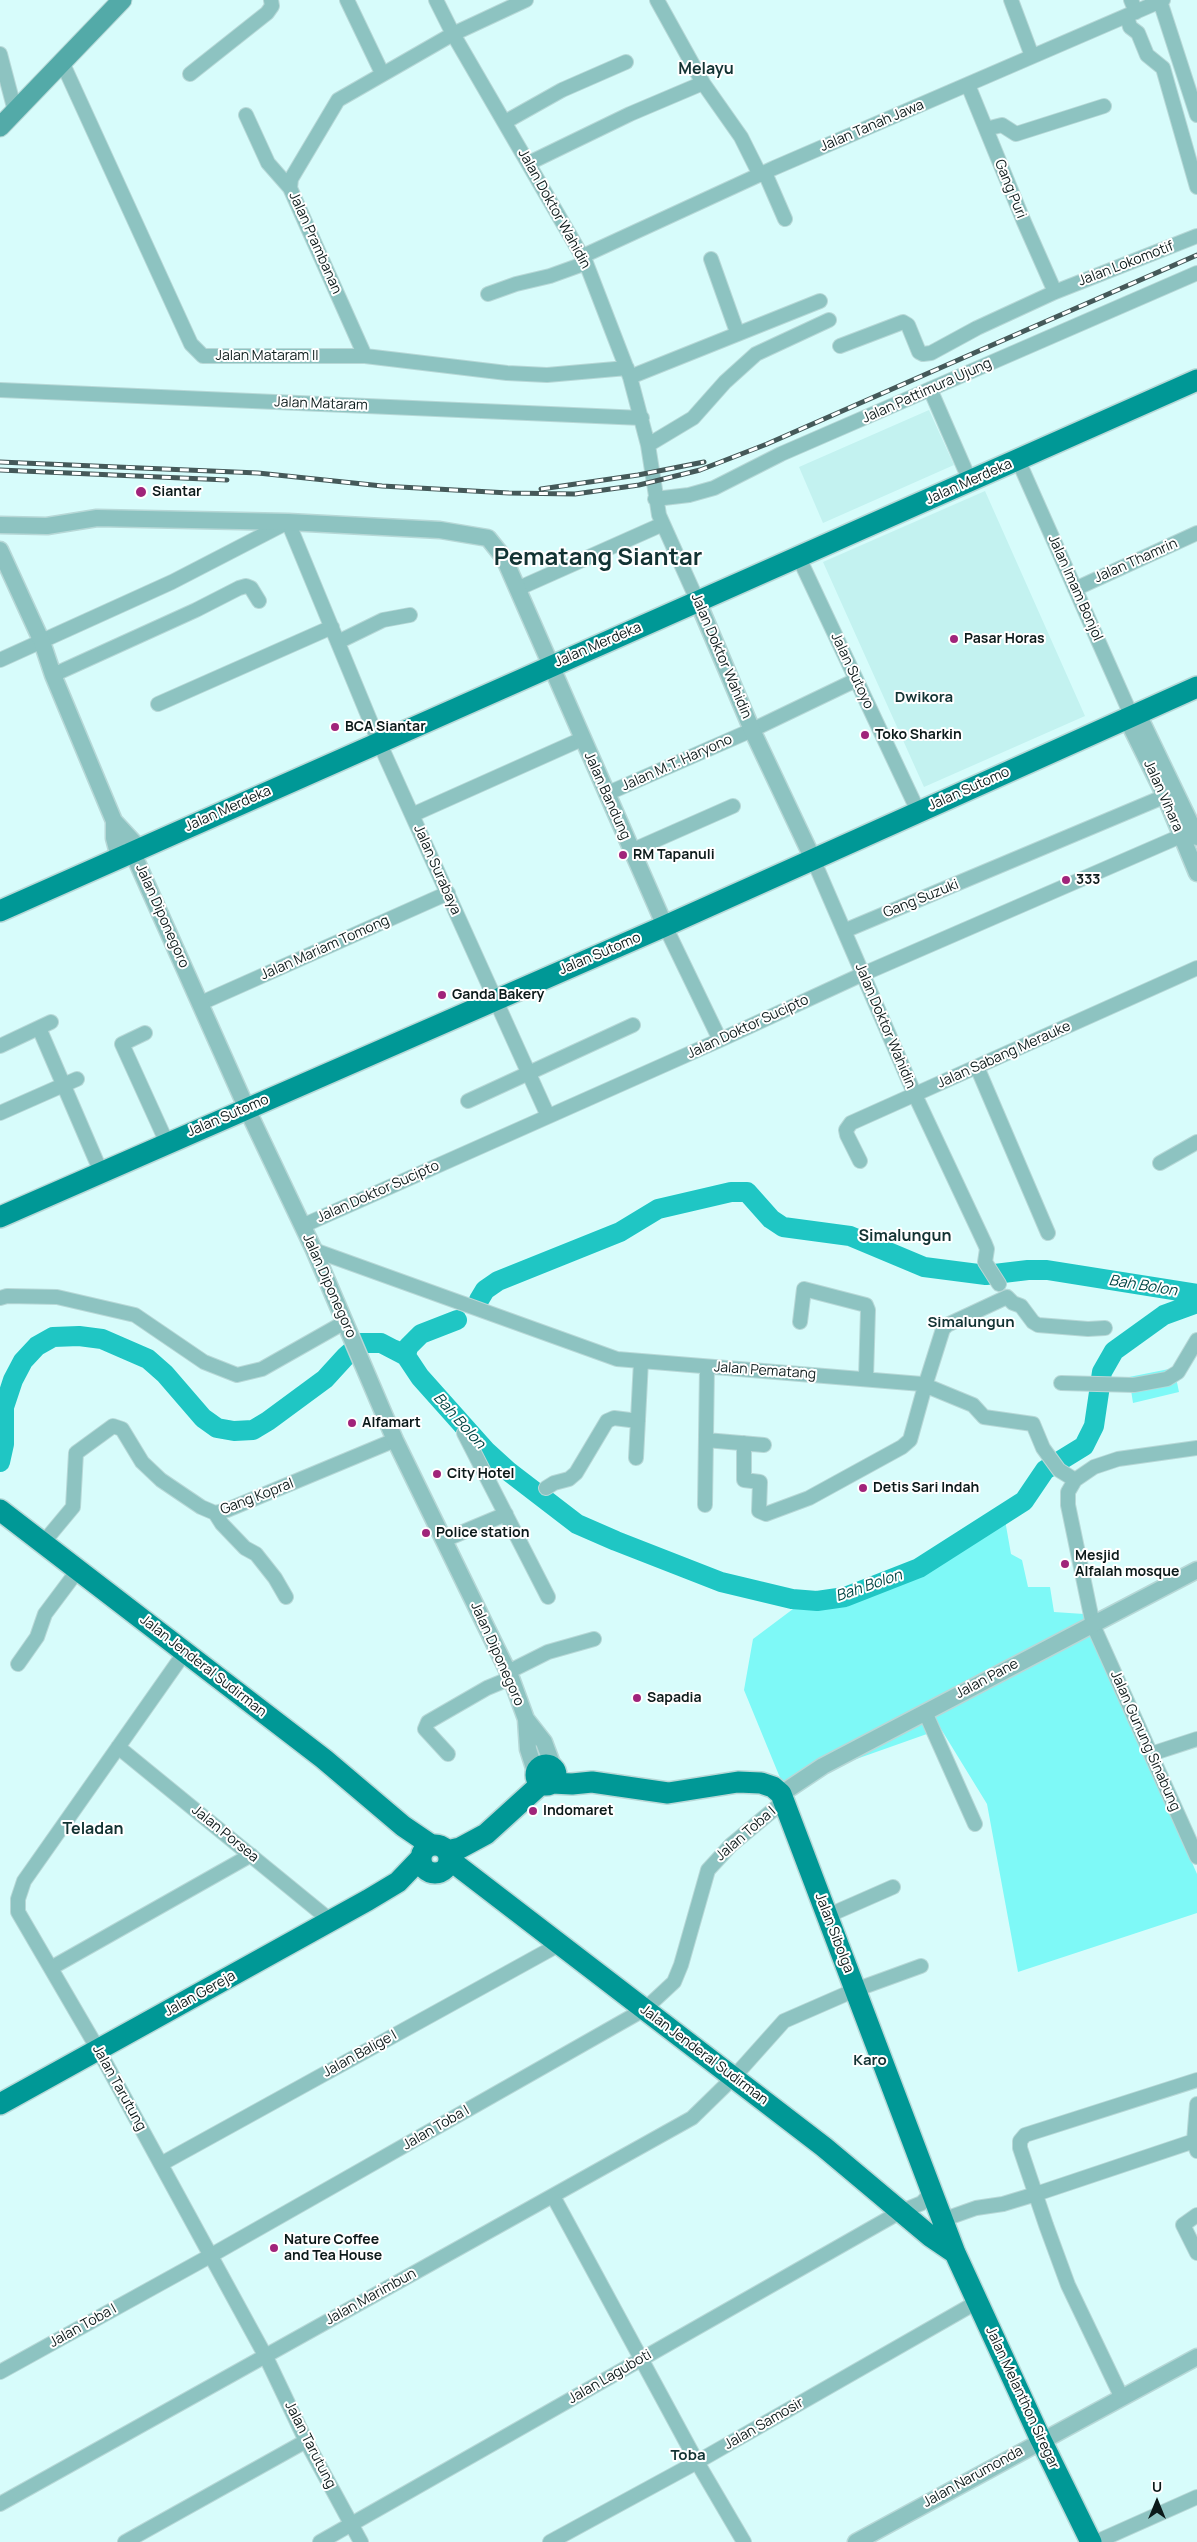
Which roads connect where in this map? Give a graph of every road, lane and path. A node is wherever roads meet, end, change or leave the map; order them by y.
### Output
1 (122, 0) edge
2 (271, 0) edge
3 (347, 0) edge
4 (436, 0) edge
5 (526, 0) edge
6 (657, 0) edge
7 (1011, 0) edge
8 (1161, 1) edge
9 (1131, 9) edge
10 (453, 34) junction
11 (0, 54) edge
12 (1032, 56) junction
13 (62, 62) junction
14 (626, 62) dead end
15 (382, 73) junction
16 (190, 74) dead end
17 (703, 83) junction
18 (968, 85) junction
19 (1104, 106) dead end
20 (15, 112) junction
21 (246, 115) dead end
22 (1197, 115) edge
23 (505, 122) junction
24 (0, 127) edge
25 (986, 129) junction
26 (530, 163) junction
27 (762, 174) junction
28 (1197, 187) edge
29 (290, 188) junction
30 (784, 219) dead end
31 (1197, 236) edge
32 (710, 258) dead end
33 (584, 259) junction
34 (1197, 273) edge
35 (1055, 292) junction
36 (488, 294) dead end
37 (820, 301) dead end
38 (829, 320) dead end
39 (737, 332) junction
40 (840, 346) dead end
41 (365, 356) junction
42 (629, 373) junction
43 (1197, 380) edge
44 (0, 390) edge
45 (930, 390) junction
46 (642, 418) junction
47 (648, 445) junction
48 (1018, 460) junction
49 (970, 481) junction
50 (655, 499) junction
51 (288, 522) junction
52 (663, 524) junction
53 (0, 526) edge
54 (1197, 533) edge
55 (0, 550) edge
56 (799, 558) junction
57 (517, 589) junction
58 (1075, 589) junction
59 (259, 601) dead end
60 (698, 602) junction
61 (410, 615) dead end
62 (332, 627) junction
63 (42, 642) junction
64 (338, 642) junction
65 (0, 660) edge
66 (550, 666) junction
67 (54, 675) junction
68 (856, 680) junction
69 (1197, 687) edge
70 (158, 704) dead end
71 (1132, 717) junction
72 (752, 730) junction
73 (582, 738) junction
74 (379, 742) junction
75 (606, 794) junction
76 (1170, 794) junction
77 (733, 806) dead end
78 (918, 811) junction
79 (412, 814) junction
80 (114, 821) junction
81 (1191, 834) edge
82 (631, 851) junction
83 (130, 852) junction
84 (813, 859) junction
85 (1197, 873) edge
86 (448, 893) junction
87 (0, 911) edge
88 (665, 926) junction
89 (844, 931) junction
90 (1197, 968) edge
91 (863, 974) junction
92 (495, 999) junction
93 (201, 1003) junction
94 (633, 1025) dead end
95 (145, 1033) dead end
96 (720, 1040) junction
97 (0, 1046) edge
98 (977, 1067) junction
99 (528, 1072) junction
100 (77, 1079) dead end
101 (63, 1085) junction
102 (914, 1095) junction
103 (468, 1101) dead end
104 (247, 1109) junction
105 (0, 1113) edge
106 (548, 1116) junction
107 (1197, 1142) edge
108 (167, 1143) junction
109 (860, 1161) dead end
110 (1160, 1163) dead end
111 (101, 1172) junction
112 (0, 1217) edge
113 (302, 1226) junction
114 (1048, 1233) dead end
115 (314, 1250) junction
116 (999, 1284) dead end
117 (0, 1298) edge
118 (800, 1322) dead end
119 (346, 1325) junction
120 (1105, 1328) dead end
121 (1197, 1340) edge
122 (641, 1361) junction
123 (707, 1367) junction
124 (866, 1378) junction
125 (1061, 1383) dead end
126 (925, 1386) junction
127 (638, 1421) junction
128 (464, 1433) dead end
129 (395, 1440) junction
130 (706, 1440) junction
131 (744, 1443) junction
132 (764, 1444) dead end
133 (1197, 1448) edge
134 (636, 1458) dead end
135 (1075, 1480) junction
136 (546, 1488) dead end
137 (705, 1505) dead end
138 (1, 1511) edge
139 (215, 1513) junction
140 (506, 1514) junction
141 (444, 1540) junction
142 (43, 1543) junction
143 (78, 1570) junction
144 (1197, 1570) edge
145 (286, 1597) dead end
146 (548, 1597) dead end
147 (1093, 1625) junction
148 (594, 1639) dead end
149 (185, 1652) junction
150 (18, 1664) dead end
151 (510, 1675) junction
152 (925, 1712) junction
153 (1197, 1738) edge
154 (118, 1747) junction
155 (448, 1754) dead end
156 (1151, 1754) junction
157 (547, 1776) junction
158 (782, 1797) junction
159 (975, 1824) dead end
160 (251, 1856) junction
161 (432, 1857) junction
162 (1197, 1857) edge
163 (893, 1887) dead end
164 (827, 1916) junction
165 (331, 1921) junction
166 (560, 1944) junction
167 (921, 1966) dead end
168 (50, 1968) junction
169 (855, 1990) junction
170 (645, 2010) junction
171 (99, 2051) junction
172 (734, 2078) junction
173 (1197, 2080) edge
174 (0, 2104) edge
175 (1197, 2104) edge
176 (1196, 2144) edge
177 (161, 2164) junction
178 (930, 2188) junction
179 (1036, 2194) junction
180 (553, 2196) junction
181 (900, 2212) junction
182 (1197, 2215) edge
183 (942, 2220) junction
184 (955, 2253) junction
185 (1197, 2253) edge
186 (210, 2256) junction
187 (977, 2302) junction
188 (266, 2356) junction
189 (1197, 2357) edge
190 (641, 2359) junction
191 (0, 2372) edge
192 (1122, 2398) junction
193 (1040, 2440) junction
194 (306, 2442) junction
195 (698, 2462) junction
196 (1197, 2497) edge
197 (0, 2504) edge
198 (352, 2525) junction
199 (125, 2542) edge
200 (320, 2542) edge
201 (361, 2542) edge
202 (550, 2542) edge
203 (744, 2542) edge
204 (856, 2542) edge
205 (1091, 2542) edge
206 (1096, 2542) edge

1 - 13 main road
2 - 16 street
3 - 15 street
4 - 10 street, Jalan Doktor Wahidin
5 - 10 street, Jalan Prambanan
6 - 17 street
7 - 12 street
8 - 9 street, Jalan Tanah Jawa
8 - 22 street
9 - 12 street, Jalan Tanah Jawa
9 - 28 street
10 - 15 street, Jalan Prambanan
10 - 23 street, Jalan Doktor Wahidin
11 - 20 street
12 - 18 street, Jalan Tanah Jawa
13 - 20 main road
13 - 41 street, Jalan Mataram II
14 - 23 street
15 - 29 street, Jalan Prambanan
17 - 26 street
17 - 27 street
18 - 25 street, Gang Puri
18 - 27 street, Jalan Tanah Jawa
19 - 25 street
20 - 24 main road
21 - 29 street
23 - 26 street, Jalan Doktor Wahidin
25 - 35 street, Gang Puri
26 - 33 street, Jalan Doktor Wahidin
27 - 30 street
27 - 33 street, Jalan Tanah Jawa
29 - 41 street, Jalan Prambanan
31 - 35 street, Jalan Lokomotif
32 - 39 street
33 - 36 street, Jalan Tanah Jawa
33 - 42 street, Jalan Doktor Wahidin
34 - 45 street, Jalan Pattimura Ujung
35 - 40 street, Jalan Lokomotif
37 - 39 street, Jalan Mataram II
38 - 47 street
39 - 42 street, Jalan Mataram II
41 - 42 street, Jalan Mataram II
42 - 46 street, Jalan Doktor Wahidin
43 - 48 main road, Jalan Merdeka
44 - 46 street, Jalan Mataram
45 - 49 street
45 - 50 street, Jalan Pattimura Ujung
46 - 47 street, Jalan Doktor Wahidin
47 - 50 street, Jalan Doktor Wahidin
48 - 49 main road, Jalan Merdeka
48 - 58 street, Jalan Imam Bonjol
49 - 56 main road, Jalan Merdeka
50 - 52 street, Jalan Doktor Wahidin
51 - 53 street, Jalan Bandung
51 - 57 street, Jalan Bandung
51 - 62 street, Jalan Surabaya
51 - 63 street
52 - 57 street
52 - 60 street, Jalan Doktor Wahidin
54 - 58 street, Jalan Thamrin
55 - 63 street, Jalan Diponegoro
56 - 60 main road, Jalan Merdeka
56 - 68 street, Jalan Sutoyo
57 - 66 street, Jalan Bandung
58 - 71 street, Jalan Imam Bonjol
59 - 67 street
60 - 66 main road, Jalan Merdeka
60 - 72 street, Jalan Doktor Wahidin
61 - 64 street
62 - 64 street, Jalan Surabaya
62 - 70 street
63 - 65 street
63 - 67 street, Jalan Diponegoro
64 - 74 street, Jalan Surabaya
66 - 73 street, Jalan Bandung
66 - 74 main road, Jalan Merdeka
67 - 80 street, Jalan Diponegoro
68 - 72 street, Jalan M.T. Haryono
68 - 78 street, Jalan Sutoyo
69 - 71 main road, Jalan Sutomo
71 - 76 street, Jalan Vihara
71 - 78 main road, Jalan Sutomo
72 - 75 street, Jalan M.T. Haryono
72 - 84 street, Jalan Doktor Wahidin
73 - 75 street, Jalan Bandung
73 - 79 street
74 - 79 street, Jalan Surabaya
74 - 83 main road, Jalan Merdeka
75 - 82 street, Jalan Bandung
76 - 81 street, Jalan Vihara
76 - 89 street, Gang Suzuki
77 - 82 street
78 - 84 main road, Jalan Sutomo
79 - 86 street, Jalan Surabaya
80 - 83 street, Jalan Diponegoro
80 - 83 street, Jalan Diponegoro
81 - 85 street, Jalan Vihara
81 - 91 street, Jalan Doktor Sucipto
82 - 88 street, Jalan Bandung
83 - 87 main road, Jalan Merdeka
83 - 93 street, Jalan Diponegoro
84 - 88 main road, Jalan Sutomo
84 - 89 street, Jalan Doktor Wahidin
86 - 92 street, Jalan Surabaya
86 - 93 street, Jalan Mariam Tomong
88 - 92 main road, Jalan Sutomo
88 - 96 street
89 - 91 street, Jalan Doktor Wahidin
90 - 98 street, Jalan Sabang Merauke
91 - 96 street, Jalan Doktor Sucipto
91 - 102 street, Jalan Doktor Wahidin
92 - 99 street, Jalan Surabaya
92 - 104 main road, Jalan Sutomo
93 - 104 street, Jalan Diponegoro
94 - 99 street
95 - 108 street
96 - 106 street, Jalan Doktor Sucipto
97 - 101 street
98 - 102 street, Jalan Sabang Merauke
98 - 114 street
99 - 103 street
99 - 106 street, Jalan Surabaya
100 - 101 street
101 - 105 street
101 - 111 street
102 - 109 street, Jalan Sabang Merauke
102 - 116 street, Jalan Doktor Wahidin
104 - 108 main road, Jalan Sutomo
104 - 113 street, Jalan Diponegoro
106 - 113 street, Jalan Doktor Sucipto
107 - 110 street
108 - 111 main road, Jalan Sutomo
111 - 112 main road, Jalan Sutomo
113 - 115 street, Jalan Diponegoro
115 - 119 street, Jalan Diponegoro
115 - 122 street, Jalan Pematang
117 - 119 street
118 - 124 street
119 - 129 street, Jalan Diponegoro
120 - 126 street
121 - 125 street
122 - 123 street, Jalan Pematang
122 - 127 street
123 - 124 street, Jalan Pematang
123 - 130 street
124 - 126 street, Jalan Pematang
126 - 131 street
126 - 135 street, Jalan Pematang
127 - 134 street
127 - 136 street
128 - 140 street
129 - 139 street, Gang Kopral
129 - 141 street, Jalan Diponegoro
130 - 131 street
130 - 137 street
131 - 132 street
133 - 135 street
135 - 147 street, Jalan Gunung Sinabung
138 - 142 main road, Jalan Jenderal Sudirman
139 - 142 street, Gang Kopral
139 - 145 street
140 - 141 street
140 - 146 street
141 - 151 street, Jalan Diponegoro
142 - 143 main road, Jalan Jenderal Sudirman
143 - 149 main road, Jalan Jenderal Sudirman
143 - 150 street
144 - 147 street, Jalan Pane
147 - 152 street, Jalan Pane
147 - 156 street, Jalan Gunung Sinabung
148 - 151 street
149 - 154 street, Jalan Tarutung
149 - 161 main road, Jalan Jenderal Sudirman
151 - 155 street
151 - 157 street, Jalan Diponegoro
152 - 158 street, Jalan Pane
152 - 159 street
153 - 156 street
154 - 160 street, Jalan Porsea
154 - 168 street, Jalan Tarutung
156 - 162 street, Jalan Gunung Sinabung
157 - 158 main road
157 - 161 main road
158 - 164 main road, Jalan Sibolga
158 - 170 street, Jalan Toba I
160 - 165 street, Jalan Porsea
160 - 168 street
161 - 165 main road, Jalan Gereja
161 - 166 main road, Jalan Jenderal Sudirman
163 - 164 street
164 - 169 main road, Jalan Sibolga
165 - 171 main road, Jalan Gereja
166 - 170 main road, Jalan Jenderal Sudirman
166 - 177 street, Jalan Balige I
167 - 169 street, Jalan Marimbun
168 - 171 street, Jalan Tarutung
169 - 172 street, Jalan Marimbun
169 - 178 main road, Jalan Sibolga
170 - 172 main road, Jalan Jenderal Sudirman
170 - 186 street, Jalan Toba I
171 - 174 main road, Jalan Gereja
171 - 177 street, Jalan Tarutung
172 - 180 street, Jalan Marimbun
172 - 181 main road, Jalan Jenderal Sudirman
173 - 179 street
175 - 176 street
176 - 179 street
177 - 186 street, Jalan Tarutung
178 - 181 street, Jalan Laguboti
178 - 183 main road, Jalan Sibolga
179 - 183 street
179 - 192 street
180 - 188 street, Jalan Marimbun
180 - 190 street
181 - 184 main road, Jalan Jenderal Sudirman
181 - 190 street, Jalan Laguboti
182 - 185 street
183 - 184 main road, Jalan Sibolga
184 - 187 main road, Jalan Melanthon Siregar
186 - 188 street, Jalan Tarutung
186 - 191 street, Jalan Toba I
187 - 193 main road, Jalan Melanthon Siregar
187 - 195 street, Jalan Samosir
188 - 194 street, Jalan Tarutung
188 - 197 street, Jalan Marimbun
189 - 192 street, Jalan Narumonda
190 - 195 street
190 - 198 street, Jalan Laguboti
192 - 193 street, Jalan Narumonda
193 - 204 street, Jalan Narumonda
193 - 205 main road, Jalan Melanthon Siregar
194 - 198 street, Jalan Tarutung
194 - 199 street
195 - 202 street, Jalan Samosir
195 - 203 street
196 - 206 street
198 - 200 street, Jalan Laguboti
198 - 201 street, Jalan Tarutung

